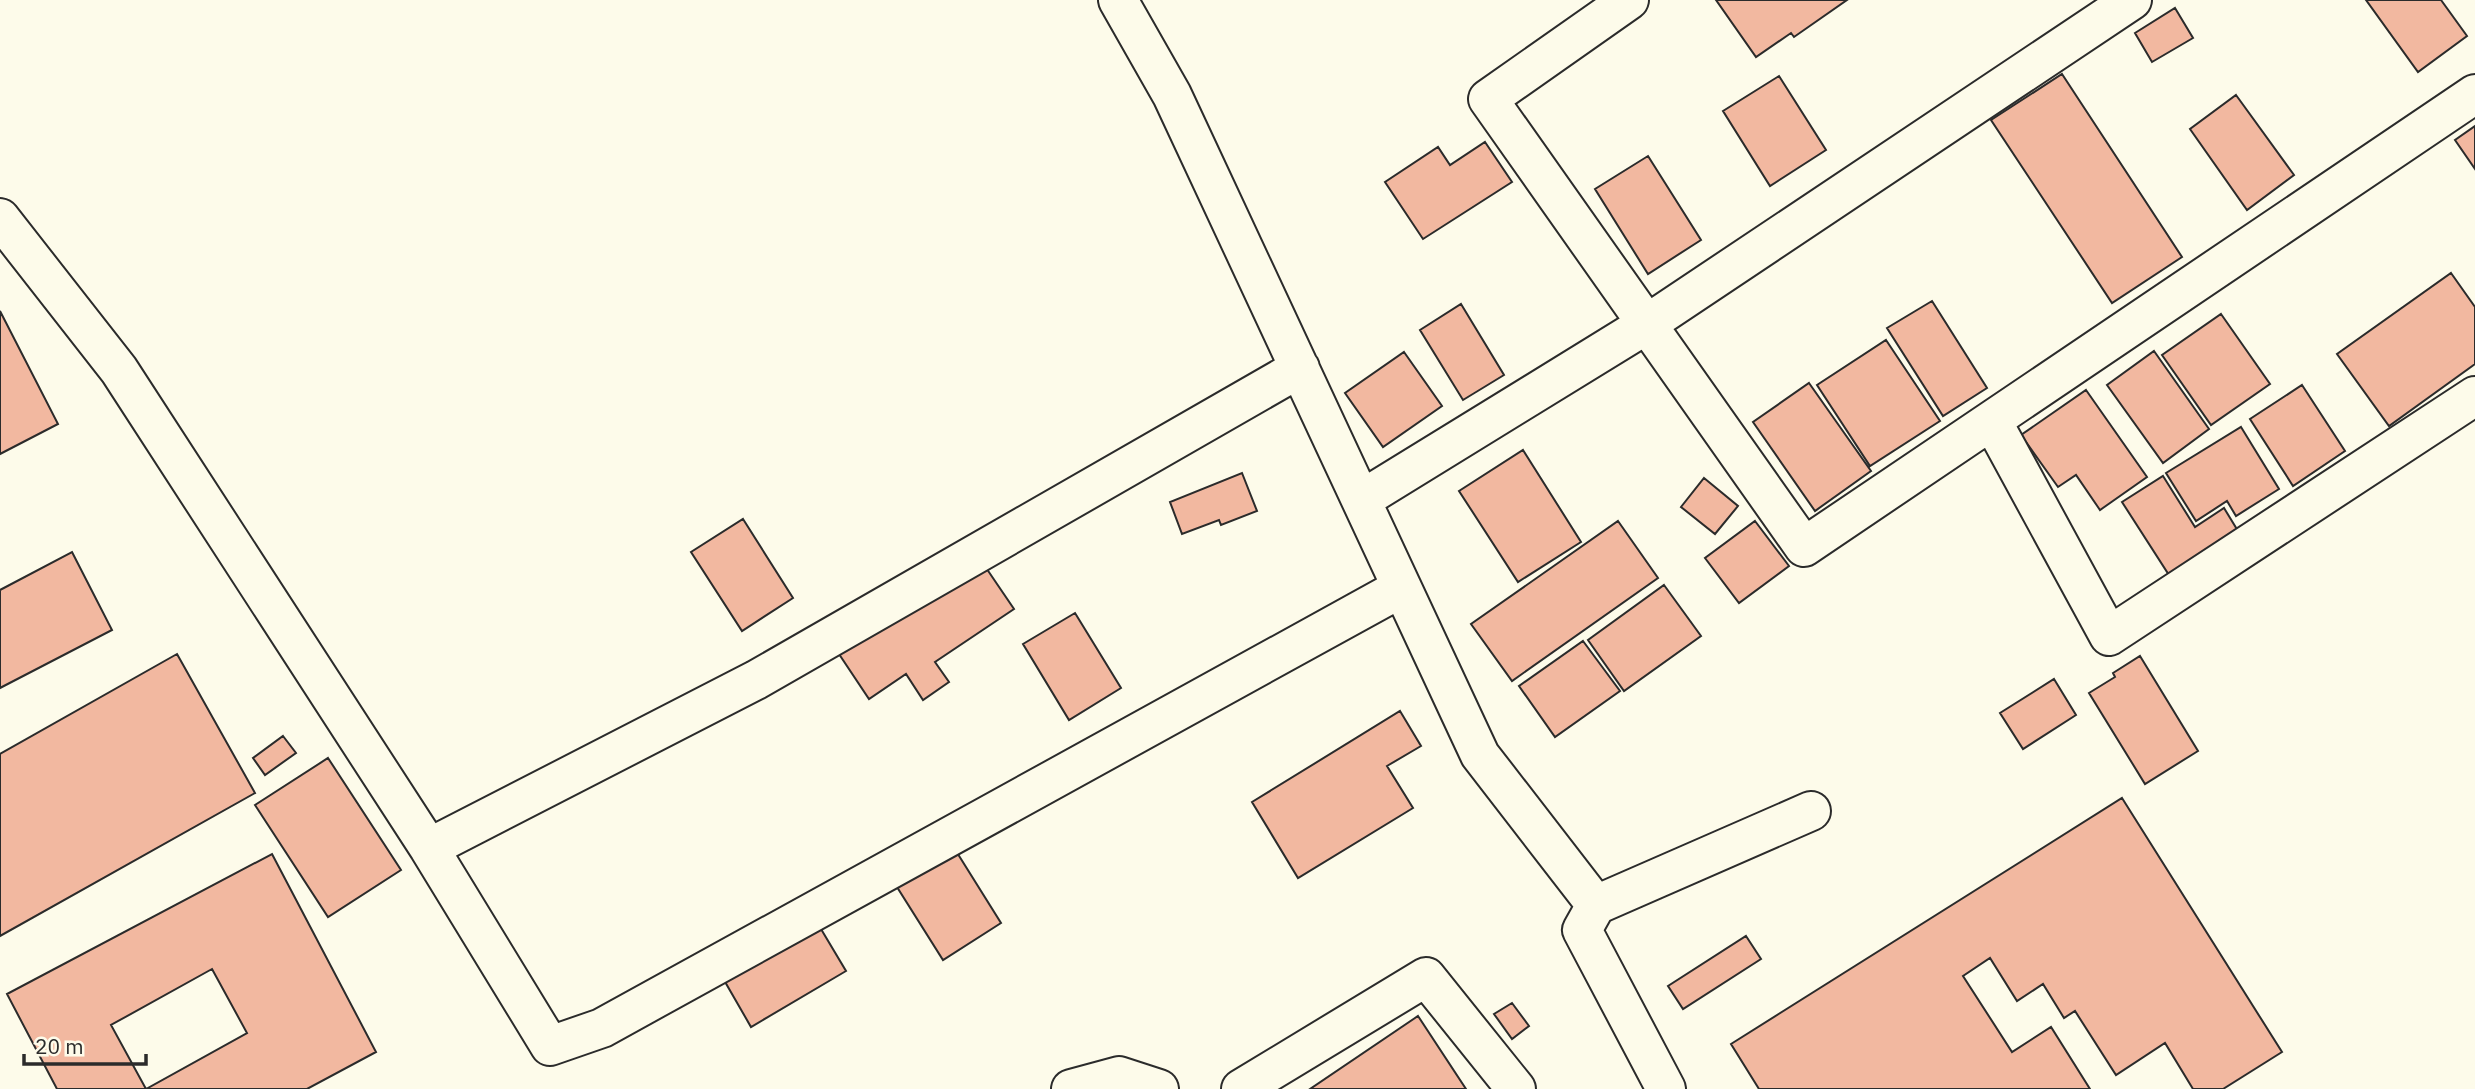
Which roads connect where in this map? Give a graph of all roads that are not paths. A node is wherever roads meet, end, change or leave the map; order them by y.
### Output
1 (1118, 0) edge
2 (1629, 0) edge
3 (2132, 0) edge
4 (2475, 94) edge
5 (0, 218) edge
6 (1647, 324) junction
7 (1300, 368) junction
8 (2475, 396) edge
9 (1992, 421) junction
10 (1361, 500) junction
11 (1402, 588) junction
12 (1811, 811) dead end
13 (429, 848) junction
14 (1596, 905) junction
15 (1071, 1089) edge
16 (1159, 1089) edge
17 (1241, 1089) edge
18 (1516, 1089) edge
19 (1666, 1089) edge

1 - 7 street
2 - 6 street
3 - 6 street
4 - 9 street
5 - 13 street
6 - 9 street
6 - 10 street
7 - 10 street
7 - 13 street
8 - 9 street
10 - 11 street
11 - 13 street
11 - 14 street
12 - 14 street
14 - 19 street
15 - 16 street
17 - 18 street

